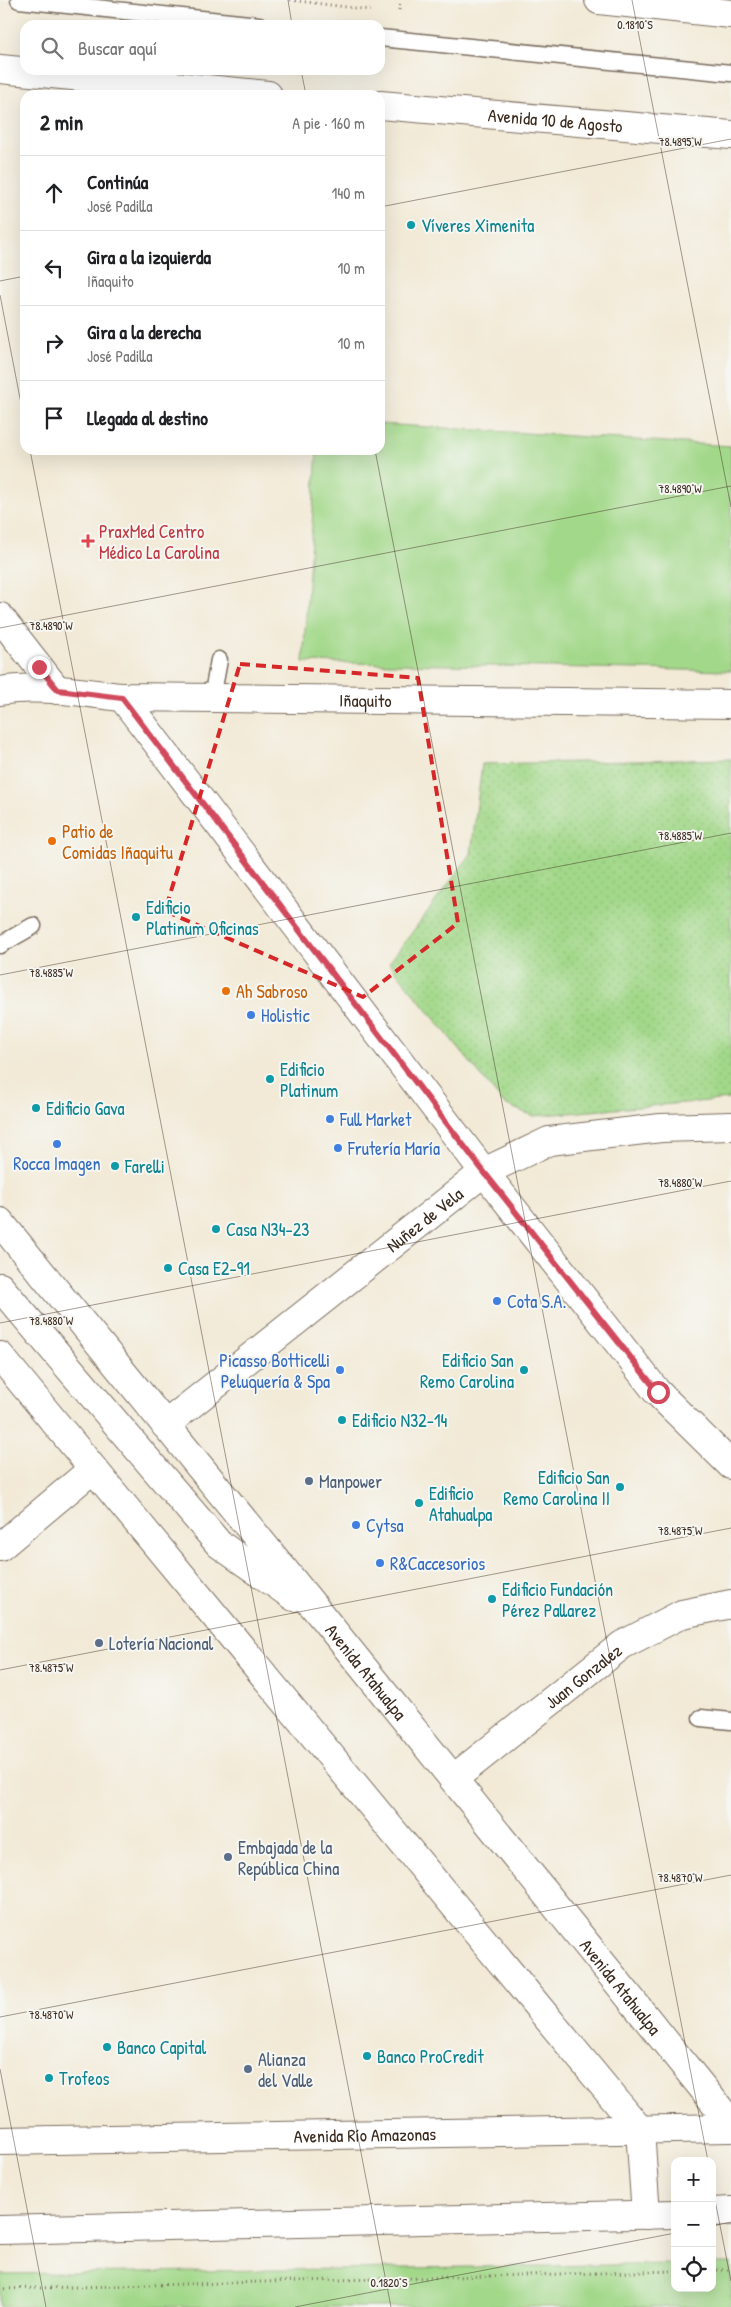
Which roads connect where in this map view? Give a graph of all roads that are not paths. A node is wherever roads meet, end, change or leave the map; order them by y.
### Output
1 (20, 0) edge
2 (599, 0) edge
3 (731, 14) edge
4 (211, 20) edge
5 (385, 38) edge
6 (0, 69) edge
7 (20, 71) edge
8 (731, 73) edge
9 (62, 75) edge
10 (216, 90) edge
11 (385, 105) edge
12 (731, 135) edge
13 (0, 617) edge
14 (219, 660) dead end
15 (58, 690) junction
16 (0, 691) edge
17 (122, 698) junction
18 (212, 698) junction
19 (731, 704) edge
20 (33, 926) dead end
21 (0, 945) edge
22 (731, 1126) edge
23 (484, 1172) junction
24 (0, 1222) edge
25 (0, 1287) edge
26 (0, 1356) edge
27 (164, 1425) junction
28 (731, 1466) edge
29 (93, 1469) junction
30 (0, 1547) edge
31 (731, 1604) edge
32 (324, 1619) junction
33 (701, 1718) dead end
34 (731, 1721) edge
35 (453, 1779) junction
36 (731, 2123) edge
37 (731, 2128) edge
38 (640, 2130) junction
39 (0, 2141) edge
40 (731, 2211) edge
41 (716, 2212) edge
42 (671, 2214) edge
43 (646, 2215) junction
44 (0, 2230) edge

1 - 4 lane
2 - 3 main road
5 - 8 lane
6 - 7 main road
9 - 10 main road
11 - 12 main road, Avenida 10 de Agosto
13 - 15 main road
14 - 18 lane
15 - 16 main road, Iñaquito
15 - 17 main road, Iñaquito
17 - 18 main road, Iñaquito
17 - 23 main road
18 - 19 main road, Iñaquito
20 - 21 lane
22 - 23 main road, Nuñez de Vela
23 - 27 main road, Nuñez de Vela
23 - 28 main road
24 - 27 main road, Avenida Atahualpa
25 - 32 main road
26 - 29 main road
27 - 32 main road, Avenida Atahualpa
29 - 30 main road
29 - 38 main road
31 - 35 main road, Juan Gonzalez
32 - 35 main road, Avenida Atahualpa
33 - 34 lane
35 - 36 main road, Avenida Atahualpa
37 - 38 main road, Avenida Río Amazonas
38 - 39 main road, Avenida Río Amazonas
38 - 43 main road
40 - 41 main road
42 - 43 main road
43 - 44 main road

